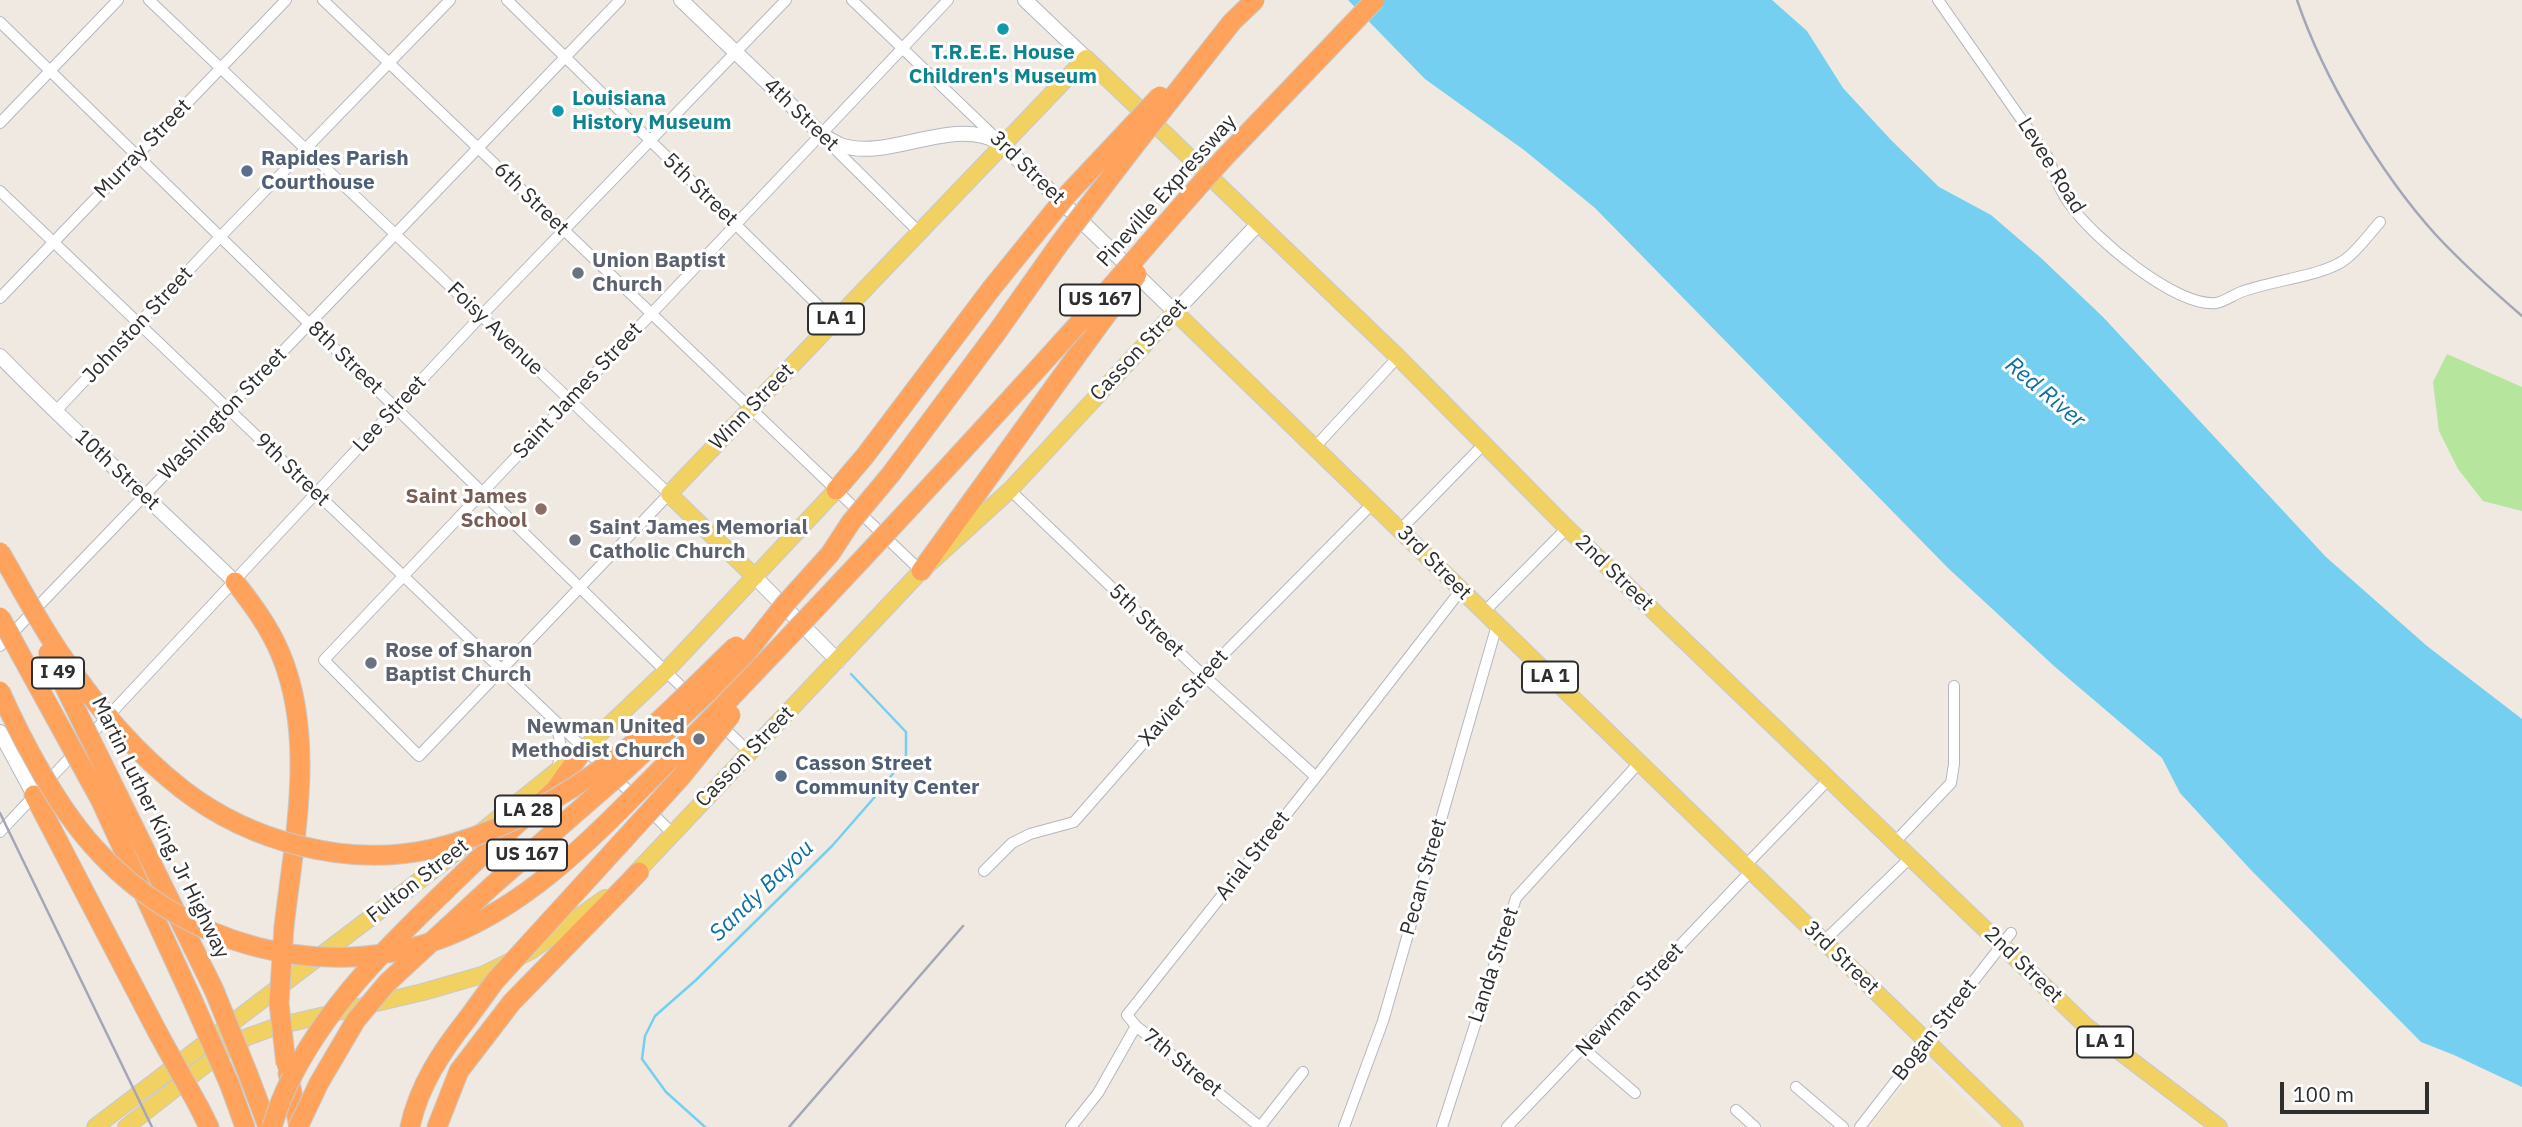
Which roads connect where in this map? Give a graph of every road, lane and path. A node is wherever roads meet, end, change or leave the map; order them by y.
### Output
1 (118, 0) edge
2 (149, 0) edge
3 (286, 0) edge
4 (323, 0) edge
5 (450, 0) edge
6 (507, 0) edge
7 (620, 0) edge
8 (681, 0) edge
9 (786, 0) edge
10 (852, 0) edge
11 (948, 0) edge
12 (1025, 0) edge
13 (1255, 0) edge
14 (1375, 0) edge
15 (1938, 0) edge
16 (0, 23) edge
17 (1232, 23) junction
18 (902, 48) junction
19 (736, 53) junction
20 (565, 57) junction
21 (1086, 58) junction
22 (389, 63) junction
23 (220, 68) junction
24 (50, 71) junction
25 (0, 123) edge
26 (821, 134) junction
27 (650, 141) junction
28 (1003, 145) junction
29 (478, 148) junction
30 (306, 149) junction
31 (136, 156) junction
32 (1221, 162) junction
33 (0, 191) edge
34 (2380, 222) dead end
35 (736, 225) junction
36 (1258, 225) junction
37 (563, 229) junction
38 (919, 232) junction
39 (395, 234) junction
40 (220, 237) junction
41 (53, 242) junction
42 (0, 298) edge
43 (1175, 312) junction
44 (652, 314) junction
45 (481, 316) junction
46 (834, 321) junction
47 (140, 324) junction
48 (309, 324) junction
49 (0, 356) edge
50 (1398, 357) junction
51 (570, 400) junction
52 (396, 408) junction
53 (228, 409) junction
54 (751, 409) junction
55 (55, 412) junction
56 (1484, 444) junction
57 (1315, 447) junction
58 (836, 490) junction
59 (1010, 490) junction
60 (316, 493) junction
61 (482, 493) junction
62 (669, 494) junction
63 (145, 495) junction
64 (1373, 503) junction
65 (1567, 528) junction
66 (1401, 529) junction
67 (0, 552) edge
68 (921, 571) junction
69 (403, 576) junction
70 (755, 577) junction
71 (235, 582) junction
72 (580, 588) junction
73 (1461, 590) junction
74 (825, 601) junction
75 (785, 604) junction
76 (1484, 612) junction
77 (0, 617) edge
78 (1497, 625) junction
79 (0, 646) edge
80 (838, 661) junction
81 (502, 670) junction
82 (666, 671) junction
83 (1203, 675) junction
84 (1954, 686) dead end
85 (0, 691) edge
86 (554, 720) junction
87 (0, 732) edge
88 (584, 749) junction
89 (749, 752) junction
90 (419, 757) joint
91 (1639, 763) junction
92 (556, 770) junction
93 (1316, 777) junction
94 (1828, 780) junction
95 (34, 795) junction
96 (109, 797) junction
97 (0, 832) edge
98 (673, 833) junction
99 (1894, 843) junction
100 (1910, 858) junction
101 (1747, 870) junction
102 (984, 871) dead end
103 (639, 872) junction
104 (2007, 939) junction
105 (1824, 941) junction
106 (1136, 1026) junction
107 (1925, 1040) junction
108 (1584, 1049) junction
109 (1303, 1072) dead end
110 (1796, 1087) dead end
111 (1635, 1093) dead end
112 (1736, 1110) dead end
113 (95, 1127) edge
114 (126, 1127) edge
115 (209, 1127) edge
116 (245, 1127) edge
117 (270, 1127) edge
118 (299, 1127) edge
119 (410, 1127) edge
120 (437, 1127) edge
121 (1071, 1127) edge
122 (1260, 1127) edge
123 (1344, 1127) edge
124 (1442, 1127) edge
125 (1507, 1127) edge
126 (1755, 1127) edge
127 (1843, 1127) edge
128 (1860, 1127) edge
129 (2015, 1127) edge
130 (2219, 1127) edge

1 - 24 street
2 - 23 street, Foisy Avenue
3 - 23 street, Murray Street
4 - 22 street, 6th Street
5 - 22 street
6 - 20 street, 5th Street
7 - 20 street, Washington Street
8 - 19 main road, 4th Street
9 - 19 street, Lee Street
10 - 18 street, 3rd Street
11 - 18 street, Saint James Street
12 - 21 main road, 2nd Street
13 - 17 highway, US 167, bridge
14 - 32 highway, Pineville Expressway / US 167, bridge
15 - 34 street, Levee Road
16 - 24 street, 8th Street
17 - 58 highway, bridge
17 - 75 highway, US 167, bridge
18 - 26 street, Saint James Street
18 - 28 street, 3rd Street
19 - 26 main road, 4th Street
19 - 27 street, Lee Street
20 - 27 street, 5th Street
20 - 29 street, Washington Street
21 - 28 main road, Winn Street / LA 1
21 - 36 main road, 2nd Street / LA 1
22 - 29 street, 6th Street
22 - 30 street
23 - 30 street, Foisy Avenue
23 - 31 street, Murray Street
24 - 25 street
24 - 31 street, 8th Street
26 - 28 main road
26 - 35 street, Saint James Street
26 - 38 street, 4th Street
27 - 35 street, 5th Street
27 - 37 street, Lee Street
28 - 38 main road, Winn Street / LA 1
28 - 43 main road, 3rd Street
29 - 37 street, 6th Street
29 - 39 street, Washington Street
30 - 39 street, Foisy Avenue
30 - 40 street, Johnston Street
31 - 40 street, 8th Street
31 - 41 street, Murray Street
32 - 68 highway, bridge
32 - 74 highway, Pineville Expressway / US 167, bridge
33 - 41 street, 9th Street
35 - 44 street, Saint James Street
35 - 46 street, 5th Street
36 - 43 main road, Casson Street
36 - 50 main road, 2nd Street / LA 1
37 - 44 street, 6th Street
37 - 45 street, Lee Street
38 - 46 main road, Winn Street / LA 1
39 - 45 street, Foisy Avenue
39 - 48 street, Washington Street
40 - 47 street, Johnston Street
40 - 48 street, 8th Street
41 - 42 street, Murray Street
41 - 47 street, 9th Street
43 - 57 main road, 3rd Street / LA 1
43 - 59 main road, Casson Street
44 - 51 street, Saint James Street
44 - 54 street, 6th Street
45 - 51 street, Foisy Avenue
45 - 52 street, Lee Street
46 - 54 main road, Winn Street / LA 1
47 - 53 street, 9th Street
47 - 55 street, Johnston Street
48 - 52 street, 8th Street
48 - 53 street, Washington Street
49 - 55 main road, 10th Street
50 - 56 main road, 2nd Street / LA 1
50 - 57 street
51 - 61 street, Saint James Street
51 - 62 street, Foisy Avenue
52 - 60 street, Lee Street
52 - 61 street, 8th Street
53 - 60 street, 9th Street
53 - 63 street, Washington Street
54 - 58 street, 6th Street
54 - 62 main road, Winn Street / LA 1
55 - 63 main road, 10th Street
56 - 65 main road, 2nd Street / LA 1
56 - 66 street
57 - 64 main road, 3rd Street / LA 1
58 - 68 street, 6th Street
58 - 70 main road, Fulton Street
59 - 68 main road, Casson Street
59 - 83 street, 5th Street
60 - 69 street, 9th Street
60 - 71 street, Lee Street
61 - 69 street, Saint James Street
61 - 72 street, 8th Street
62 - 70 main road, Foisy Avenue
62 - 72 street, Winn Street
63 - 71 main road, 10th Street
63 - 79 street, Washington Street
64 - 66 main road, 3rd Street / LA 1
64 - 83 street, Xavier Street
65 - 76 street
65 - 94 main road, 2nd Street / LA 1
66 - 73 main road, 3rd Street / LA 1
67 - 75 highway, LA 28, bridge
67 - 96 highway, Martin Luther King, Jr Highway / I 49, bridge
68 - 80 main road, Casson Street
69 - 81 street, 9th Street
69 - 90 street, Saint James Street
70 - 80 main road, Foisy Avenue
70 - 82 main road, Fulton Street
71 - 95 street, Lee Street
71 - 118 highway, bridge
72 - 81 street, Winn Street
72 - 82 street, 8th Street
73 - 76 main road, 3rd Street / LA 1
73 - 93 street, Arial Street
74 - 85 highway, LA 28, bridge
74 - 119 highway, US 167, bridge
75 - 118 highway, US 167, bridge
76 - 78 main road, 3rd Street / LA 1
77 - 96 highway, Martin Luther King, Jr Highway / I 49, bridge
78 - 91 main road, 3rd Street / LA 1
78 - 123 street, Pecan Street
80 - 89 main road, Casson Street
81 - 86 street, 9th Street
81 - 90 street, Winn Street
82 - 88 main road, Fulton Street
82 - 89 street, 8th Street
83 - 93 street, 5th Street
83 - 102 street, Xavier Street
84 - 99 street
86 - 88 street, 9th Street
86 - 92 street
87 - 95 main road
88 - 92 main road, Fulton Street
88 - 98 street, 9th Street
88 - 117 highway, bridge
89 - 98 main road, Casson Street
91 - 101 main road, 3rd Street / LA 1
91 - 124 street, Landa Street
92 - 113 main road, Fulton Street
93 - 106 street, Arial Street
94 - 99 main road, 2nd Street / LA 1
94 - 101 street, Newman Street
95 - 97 street, Lee Street
95 - 115 highway, bridge
96 - 116 highway, Martin Luther King, Jr Highway / I 49, bridge
96 - 117 highway, Martin Luther King, Jr Highway / I 49, bridge
98 - 103 main road, Casson Street
99 - 100 main road, 2nd Street / LA 1
100 - 104 main road, 2nd Street / LA 1
100 - 105 street
101 - 105 main road, 3rd Street / LA 1
101 - 108 street, Newman Street
103 - 114 main road, Casson Street
103 - 120 highway
104 - 107 street, Bogan Street
104 - 130 main road, 2nd Street / LA 1
105 - 107 main road, 3rd Street / LA 1
106 - 121 street, Arial Street
106 - 122 street, 7th Street
107 - 128 street, Bogan Street
107 - 129 main road, 3rd Street / LA 1
108 - 111 street
108 - 125 street, Newman Street
109 - 122 street
110 - 127 street
112 - 126 street

